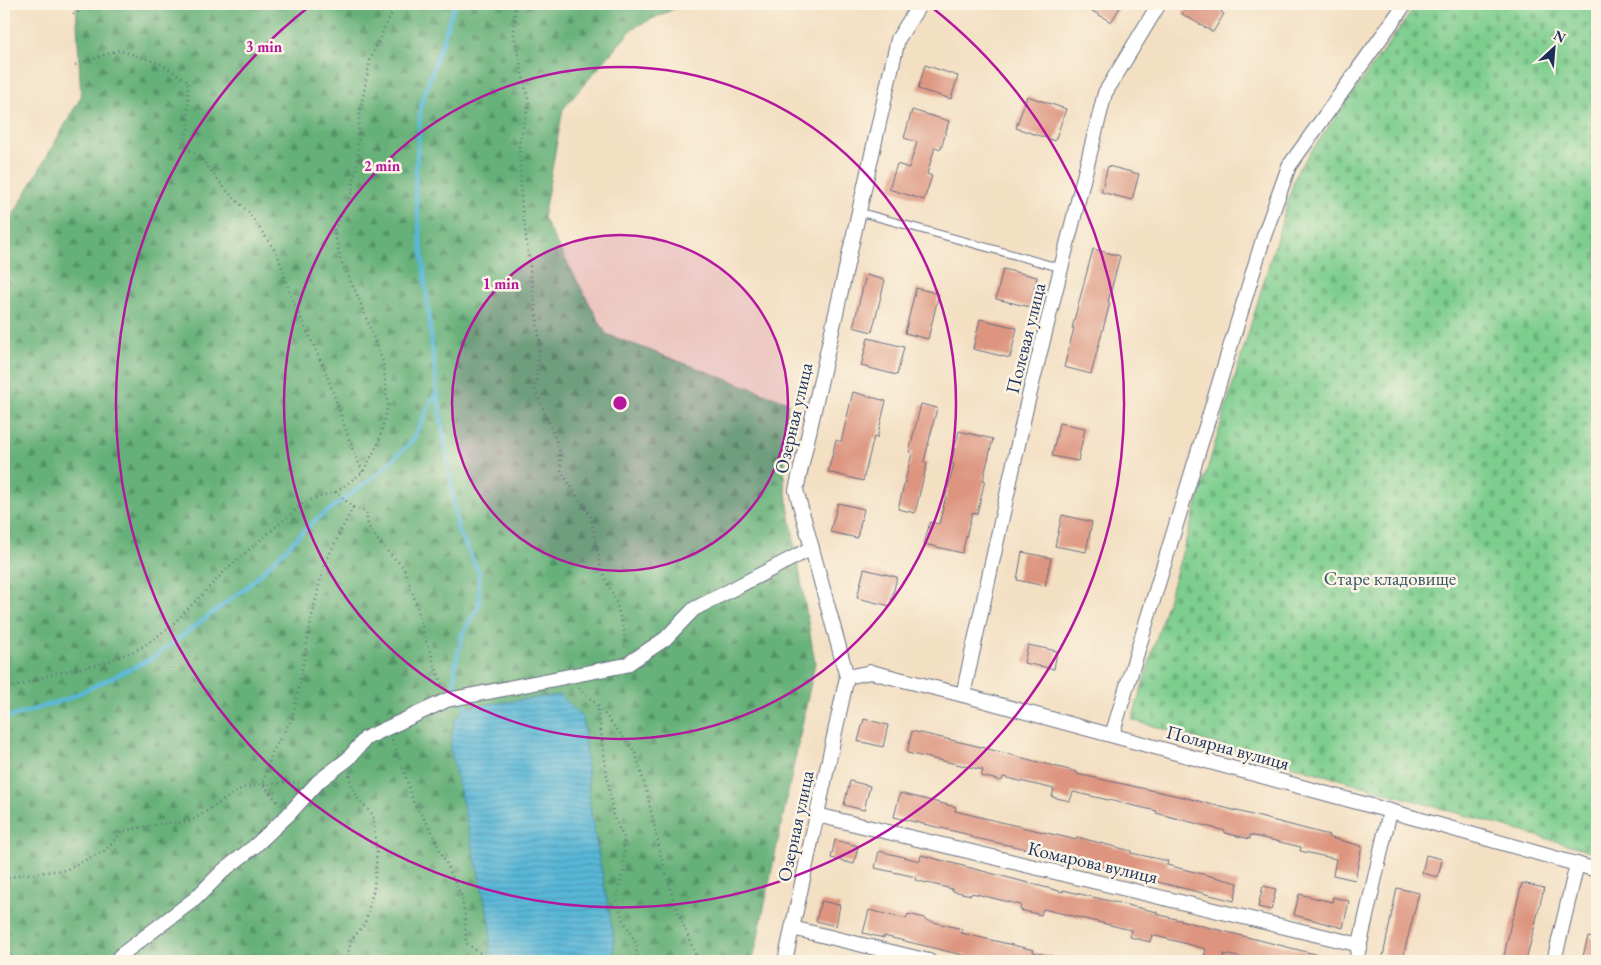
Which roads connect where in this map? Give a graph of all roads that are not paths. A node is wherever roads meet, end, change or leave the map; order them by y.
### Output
1 (920, 4) edge
2 (1159, 4) edge
3 (1405, 4) edge
4 (859, 212) junction
5 (1061, 268) junction
6 (812, 548) junction
7 (847, 677) junction
8 (963, 695) junction
9 (1112, 735) junction
10 (1390, 811) junction
11 (817, 815) junction
12 (1577, 864) junction
13 (1597, 870) edge
14 (792, 928) junction
15 (1360, 945) junction
16 (116, 961) edge
17 (785, 961) edge
18 (928, 961) edge
19 (1356, 961) edge
20 (1554, 961) edge

1 - 4 street, Озерная улица
2 - 5 street, Полевая улица
3 - 9 street
4 - 5 lane
4 - 6 street, Озерная улица
5 - 8 street, Полевая улица
6 - 7 street, Озерная улица
6 - 16 street
7 - 8 street, Полярна вулиця
7 - 11 street, Озерная улица
8 - 9 street, Полярна вулиця
9 - 10 street, Полярна вулиця
10 - 12 street, Полярна вулиця
10 - 15 street
11 - 14 street, Озерная улица
11 - 15 street, Комарова вулиця
12 - 13 street, Полярна вулиця
12 - 20 street
14 - 17 street, Озерная улица
14 - 18 street
15 - 19 street

